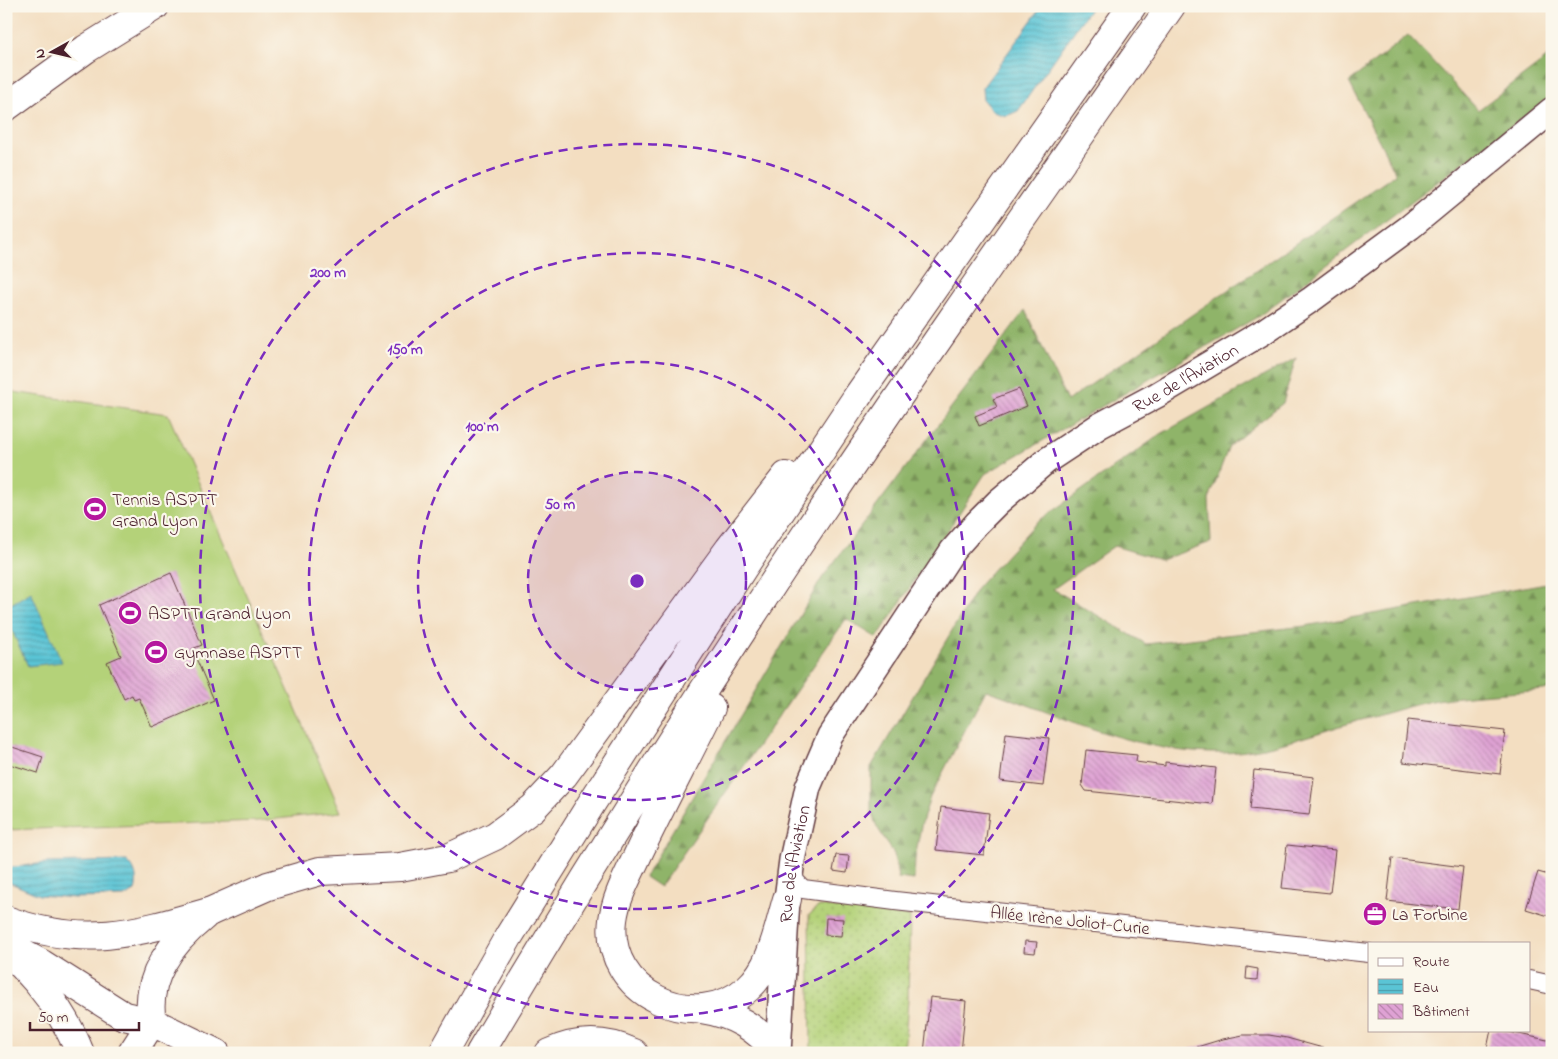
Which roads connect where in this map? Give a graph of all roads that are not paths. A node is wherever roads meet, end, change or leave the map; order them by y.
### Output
1 (155, 6) edge
2 (1132, 6) edge
3 (1171, 6) edge
4 (6, 107) edge
5 (1552, 110) edge
6 (857, 397) junction
7 (773, 583) junction
8 (862, 689) junction
9 (795, 894) junction
10 (209, 912) junction
11 (6, 920) edge
12 (6, 929) edge
13 (6, 945) edge
14 (6, 950) edge
15 (1368, 953) edge
16 (1530, 980) edge
17 (1552, 985) edge
18 (701, 1009) junction
19 (152, 1022) junction
20 (80, 1053) edge
21 (132, 1053) edge
22 (216, 1053) edge
23 (443, 1053) edge
24 (480, 1053) edge
25 (549, 1053) edge
26 (634, 1053) edge
27 (777, 1053) edge
28 (791, 1053) edge

1 - 4 main road
2 - 6 main road
3 - 7 main road
5 - 8 street, Rue de l'Aviation
6 - 10 main road
6 - 23 main road
7 - 18 main road
7 - 24 main road
8 - 9 street, Rue de l'Aviation
8 - 9 street, Rue de l'Aviation
9 - 15 street, Allée Irène Joliot-Curie
9 - 18 main road
9 - 27 street, Rue de l'Aviation
9 - 28 street, Rue de l'Aviation
10 - 11 main road
10 - 19 main road
12 - 19 main road
13 - 19 main road
14 - 20 main road
16 - 17 street
18 - 27 main road
19 - 21 main road
19 - 22 main road
25 - 26 main road

